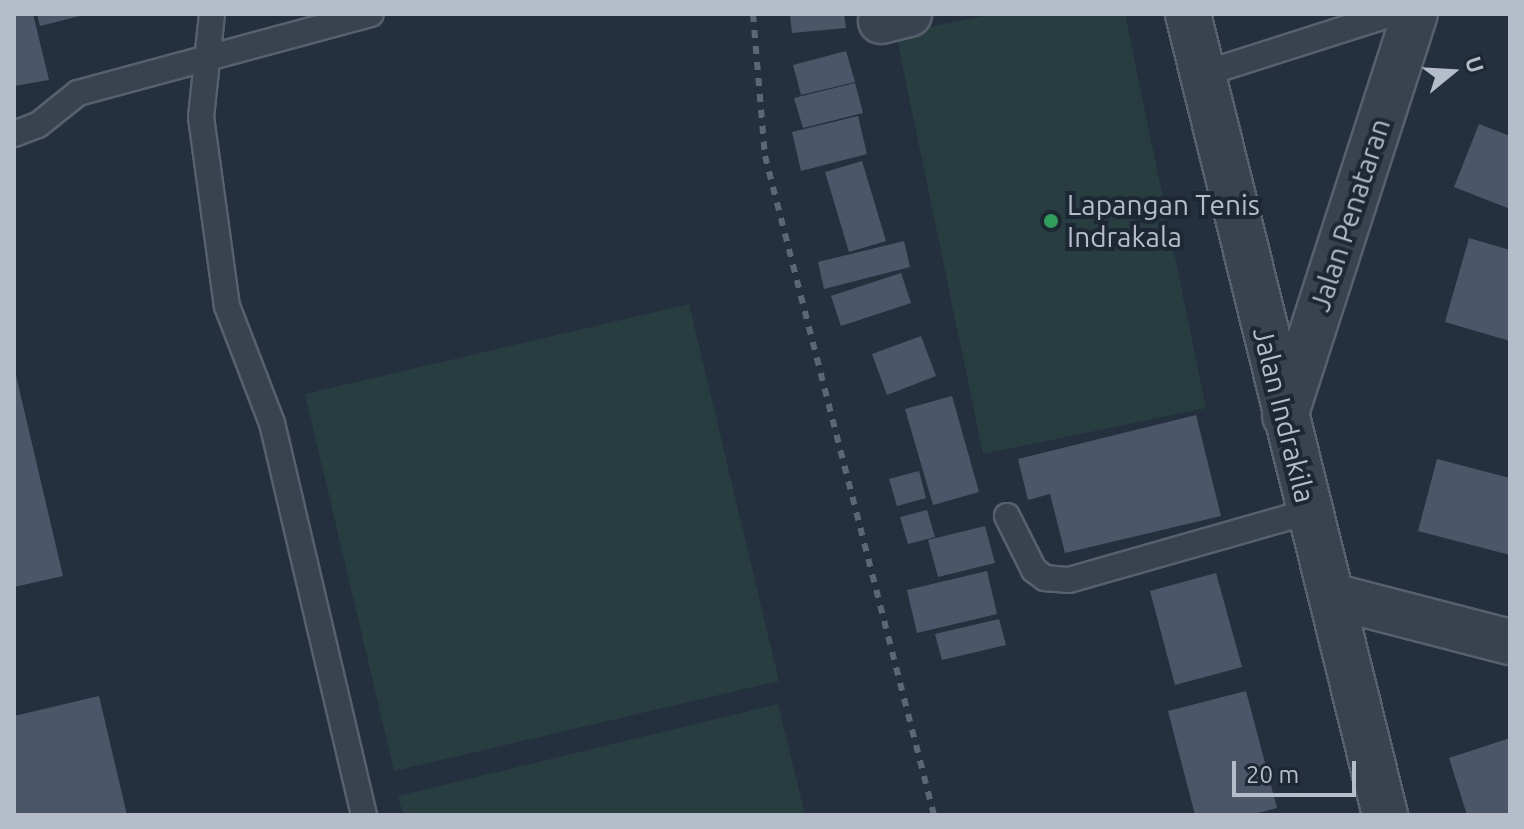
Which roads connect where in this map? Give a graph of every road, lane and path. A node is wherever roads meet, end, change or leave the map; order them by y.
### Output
1 (212, 14) edge
2 (371, 14) edge
3 (1188, 14) edge
4 (1391, 14) edge
5 (1415, 14) edge
6 (208, 55) junction
7 (1203, 74) junction
8 (14, 134) edge
9 (1285, 416) junction
10 (1307, 512) junction
11 (1007, 516) dead end
12 (1332, 596) junction
13 (1510, 642) edge
14 (364, 815) edge
15 (1385, 815) edge

1 - 6 lane
2 - 6 lane
3 - 7 street, Jalan Indrakila
4 - 7 lane
5 - 9 street, Jalan Penataran
6 - 8 lane
6 - 14 lane
7 - 9 street, Jalan Indrakila
9 - 10 street, Jalan Indrakila
10 - 11 lane
10 - 12 street, Jalan Indrakila
12 - 13 street
12 - 15 street, Jalan Indrakila

